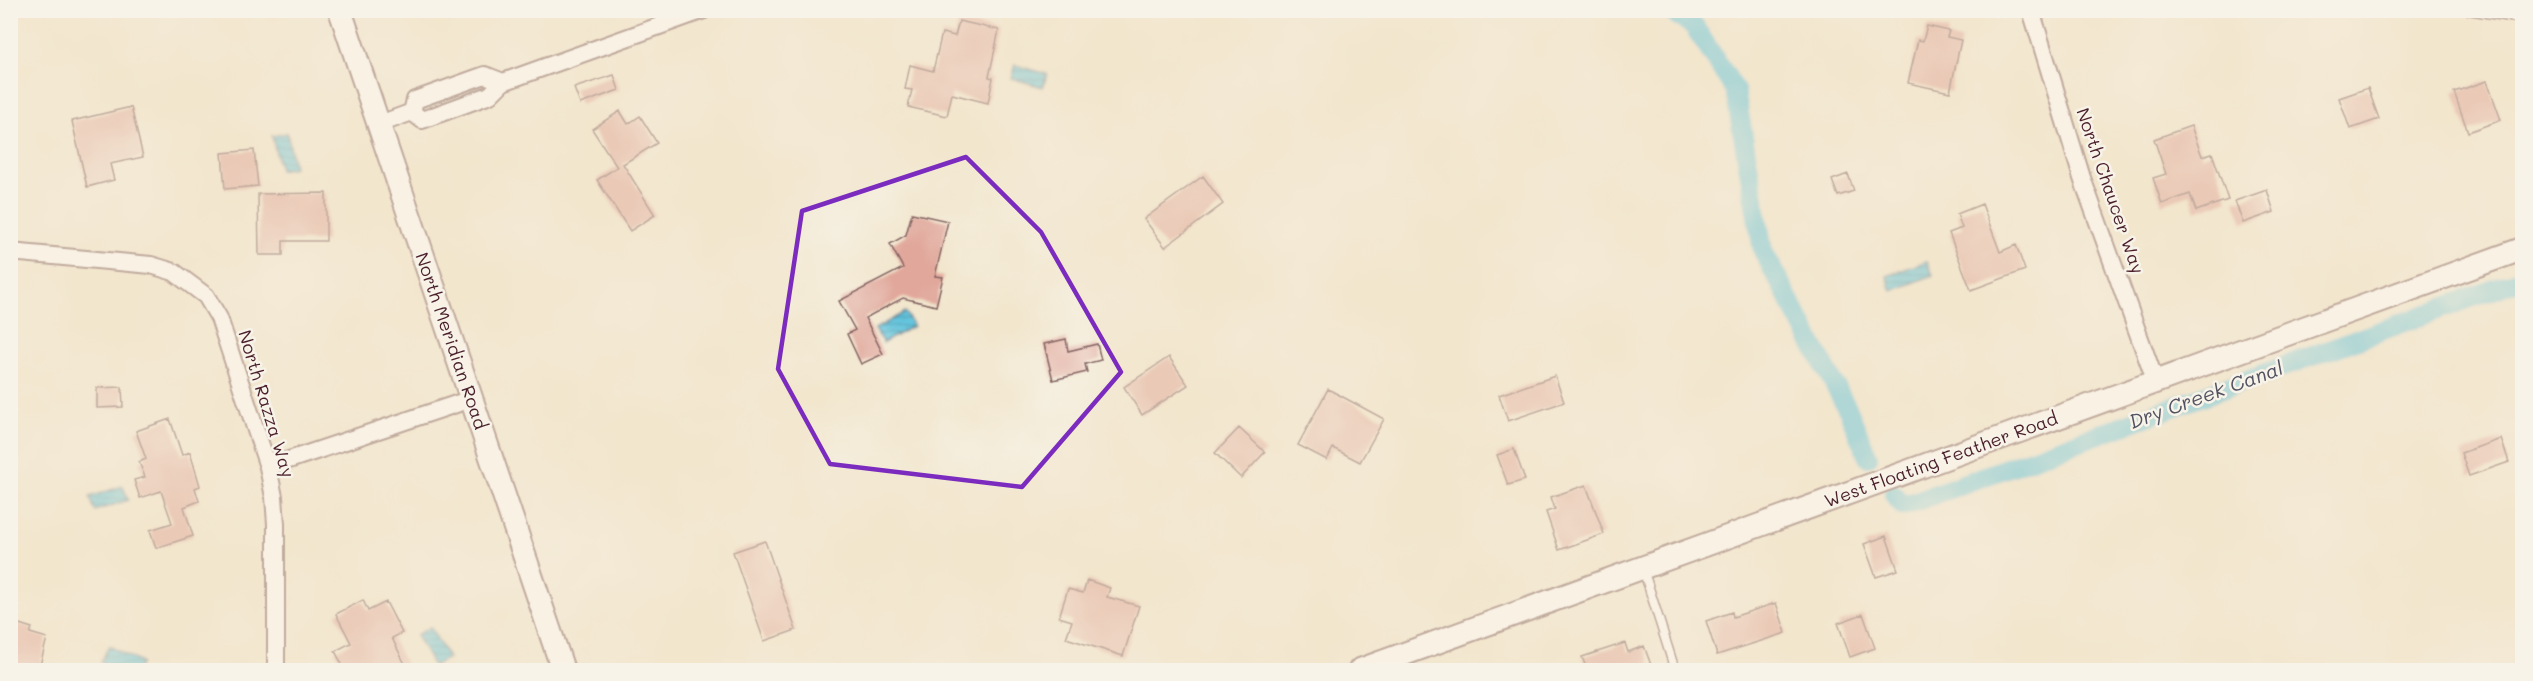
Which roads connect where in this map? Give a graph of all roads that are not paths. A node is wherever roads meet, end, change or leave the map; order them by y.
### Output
1 (340, 10) edge
2 (704, 10) edge
3 (2031, 10) edge
4 (2468, 10) edge
5 (2523, 19) edge
6 (377, 124) junction
7 (2523, 249) edge
8 (10, 252) edge
9 (2156, 383) junction
10 (471, 399) junction
11 (268, 467) junction
12 (1642, 568) junction
13 (276, 670) edge
14 (563, 670) edge
15 (1360, 670) edge
16 (1676, 670) edge

1 - 6 main road, North Meridian Road
2 - 6 street
3 - 9 street, North Chaucer Way
4 - 5 lane
6 - 10 main road, North Meridian Road
7 - 9 main road, West Floating Feather Road
8 - 11 street, North Razza Way
9 - 12 main road, West Floating Feather Road
10 - 11 street
10 - 14 main road, North Meridian Road
11 - 13 street, North Razza Way
12 - 15 main road, West Floating Feather Road
12 - 16 lane

